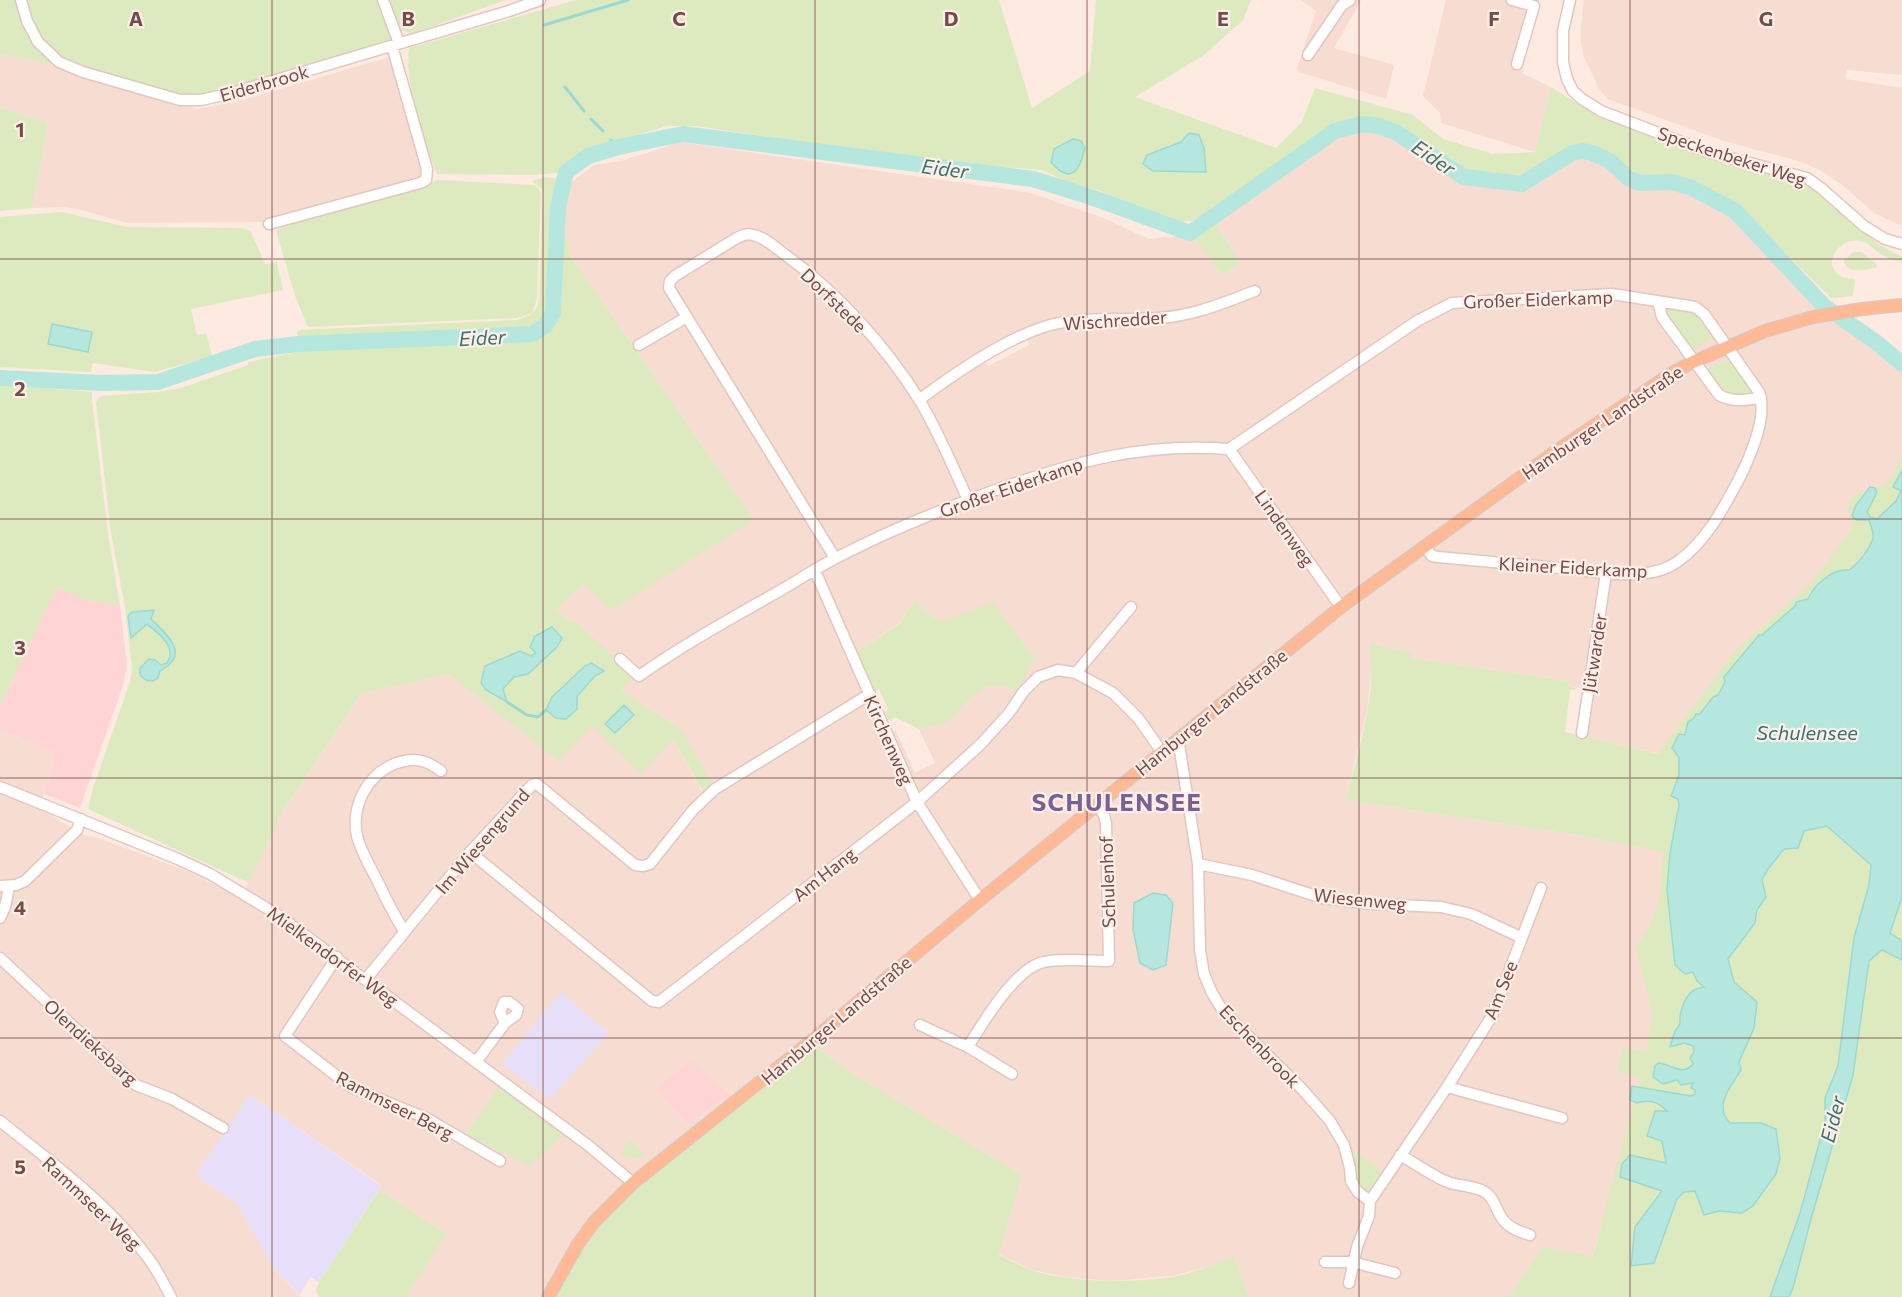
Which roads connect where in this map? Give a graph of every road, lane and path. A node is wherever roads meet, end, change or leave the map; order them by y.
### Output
1 (21, 0) edge
2 (383, 0) edge
3 (540, 0) edge
4 (1512, 0) edge
5 (1570, 0) edge
6 (1342, 2) edge
7 (396, 45) junction
8 (1308, 55) dead end
9 (1517, 64) dead end
10 (269, 224) dead end
11 (1902, 244) edge
12 (1255, 291) dead end
13 (1658, 301) junction
14 (1902, 305) edge
15 (687, 317) junction
16 (639, 345) dead end
17 (1727, 346) junction
18 (1693, 362) junction
19 (1761, 397) junction
20 (919, 400) junction
21 (1229, 449) junction
22 (968, 500) junction
23 (1425, 547) junction
24 (835, 558) junction
25 (815, 571) junction
26 (1606, 573) junction
27 (1131, 607) dead end
28 (1341, 607) junction
29 (620, 659) dead end
30 (1076, 673) junction
31 (870, 694) junction
32 (1582, 733) dead end
33 (1178, 738) junction
34 (1162, 752) junction
35 (441, 771) dead end
36 (0, 787) edge
37 (917, 802) junction
38 (1098, 805) junction
39 (81, 819) junction
40 (470, 852) junction
41 (1198, 864) junction
42 (4, 886) edge
43 (1541, 888) dead end
44 (980, 900) junction
45 (0, 918) edge
46 (404, 931) junction
47 (1520, 938) junction
48 (337, 957) junction
49 (0, 958) edge
50 (366, 979) junction
51 (506, 1023) dead end
52 (921, 1025) dead end
53 (968, 1047) junction
54 (476, 1062) junction
55 (1012, 1074) dead end
56 (1447, 1087) junction
57 (1562, 1118) dead end
58 (0, 1121) edge
59 (223, 1128) dead end
60 (1400, 1155) junction
61 (500, 1161) dead end
62 (633, 1183) junction
63 (1370, 1201) junction
64 (1530, 1235) dead end
65 (1325, 1262) dead end
66 (1352, 1262) junction
67 (1395, 1273) dead end
68 (1349, 1283) dead end
69 (171, 1297) edge
70 (548, 1297) edge

1 - 7 street, Eiderbrook
2 - 7 street
3 - 7 street, Eiderbrook
4 - 9 street
5 - 11 street, Speckenbeker Weg
6 - 8 street
7 - 10 street
12 - 20 street, Wischredder
13 - 17 street, Großer Eiderkamp
13 - 18 street
13 - 21 street, Großer Eiderkamp
14 - 17 main road, Hamburger Landstraße
15 - 16 street
15 - 20 street, Dorfstede
15 - 24 street, Dorfstede
17 - 18 main road, Hamburger Landstraße
17 - 19 street
18 - 19 street
18 - 23 main road, Hamburger Landstraße
19 - 26 street, Kleiner Eiderkamp
20 - 22 street, Dorfstede
21 - 22 street, Großer Eiderkamp
21 - 28 street, Lindenweg
22 - 24 street, Großer Eiderkamp
23 - 26 street, Kleiner Eiderkamp
23 - 28 main road, Hamburger Landstraße
24 - 25 street, Großer Eiderkamp
25 - 29 street, Großer Eiderkamp
25 - 31 street, Kirchenweg
26 - 32 street, Jütwarder
27 - 30 street
28 - 33 main road, Hamburger Landstraße
30 - 34 street
30 - 37 street, Am Hang
31 - 37 street, Kirchenweg
31 - 40 street, Im Wiesengrund
33 - 34 main road, Hamburger Landstraße
33 - 41 street, Eschenbrook
34 - 38 main road, Hamburger Landstraße
35 - 46 street
36 - 39 street, Mielkendorfer Weg
37 - 40 street, Am Hang
37 - 44 street, Kirchenweg
38 - 44 main road, Hamburger Landstraße
38 - 53 street, Schulenhof
39 - 42 street
39 - 48 street, Mielkendorfer Weg
40 - 46 street, Im Wiesengrund
41 - 47 street, Wiesenweg
41 - 63 street, Eschenbrook
42 - 45 street
43 - 47 street, Am See
44 - 62 main road, Hamburger Landstraße
46 - 50 street, Im Wiesengrund
47 - 56 street, Am See
48 - 50 street, Mielkendorfer Weg
48 - 61 street, Rammseer Berg
49 - 59 street, Olendieksbarg
50 - 54 street, Mielkendorfer Weg
51 - 54 street
52 - 53 street
53 - 55 street
54 - 62 street, Mielkendorfer Weg
56 - 57 street
56 - 60 street, Am See
58 - 69 street, Rammseer Weg
60 - 63 street, Am See
60 - 64 street
62 - 70 main road, Hamburger Landstraße
63 - 66 street
65 - 66 street
66 - 67 street
66 - 68 street

